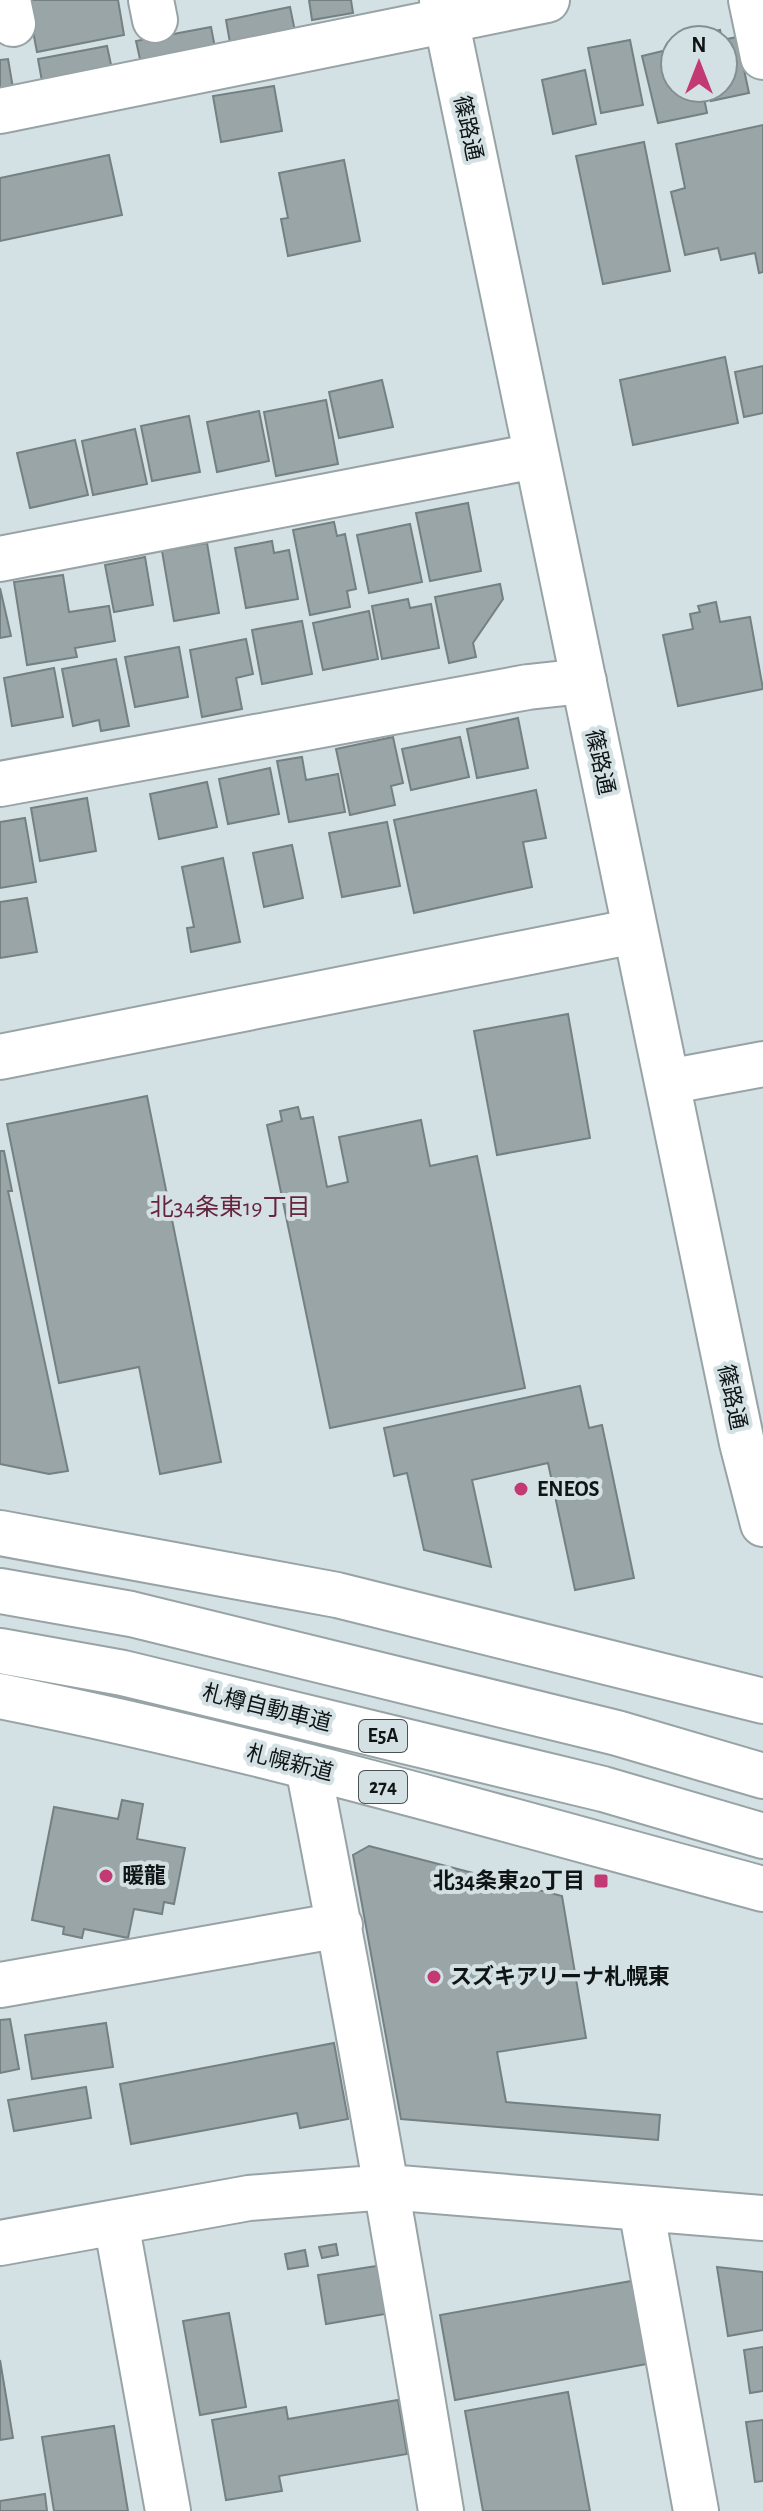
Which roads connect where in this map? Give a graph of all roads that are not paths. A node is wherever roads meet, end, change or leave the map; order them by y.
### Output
1 (547, 0) edge
2 (751, 0) edge
3 (444, 10) edge
4 (763, 57) edge
5 (0, 111) edge
6 (535, 456) junction
7 (0, 559) edge
8 (584, 681) junction
9 (0, 784) edge
10 (635, 931) junction
11 (0, 1057) edge
12 (763, 1064) edge
13 (667, 1082) junction
14 (752, 1446) edge
15 (763, 1524) edge
16 (0, 1533) edge
17 (0, 1591) edge
18 (0, 1651) edge
19 (0, 1696) edge
20 (763, 1701) edge
21 (308, 1767) junction
22 (763, 1776) edge
23 (763, 1836) edge
24 (763, 1889) edge
25 (340, 1925) junction
26 (0, 1985) edge
27 (387, 2187) junction
28 (641, 2208) junction
29 (763, 2218) edge
30 (116, 2222) junction
31 (0, 2243) edge
32 (168, 2511) edge
33 (441, 2511) edge
34 (696, 2511) edge

1 - 3 main road
2 - 4 main road
3 - 5 main road
3 - 6 main road, 篠路通
6 - 7 main road
6 - 8 main road, 篠路通
8 - 9 main road
8 - 10 main road, 篠路通
10 - 11 main road
10 - 13 main road, 篠路通
12 - 13 main road
13 - 14 main road, 篠路通
14 - 15 main road, 篠路通
16 - 20 main road
17 - 22 main road
18 - 23 main road, 札樽自動車道 / E5A
19 - 21 main road, 札幌新道 / 274
21 - 24 main road, 札幌新道 / 274
21 - 25 main road
25 - 26 main road
25 - 27 main road
27 - 28 main road
27 - 30 main road
27 - 33 main road
28 - 29 main road
28 - 34 main road
30 - 31 main road
30 - 32 main road

